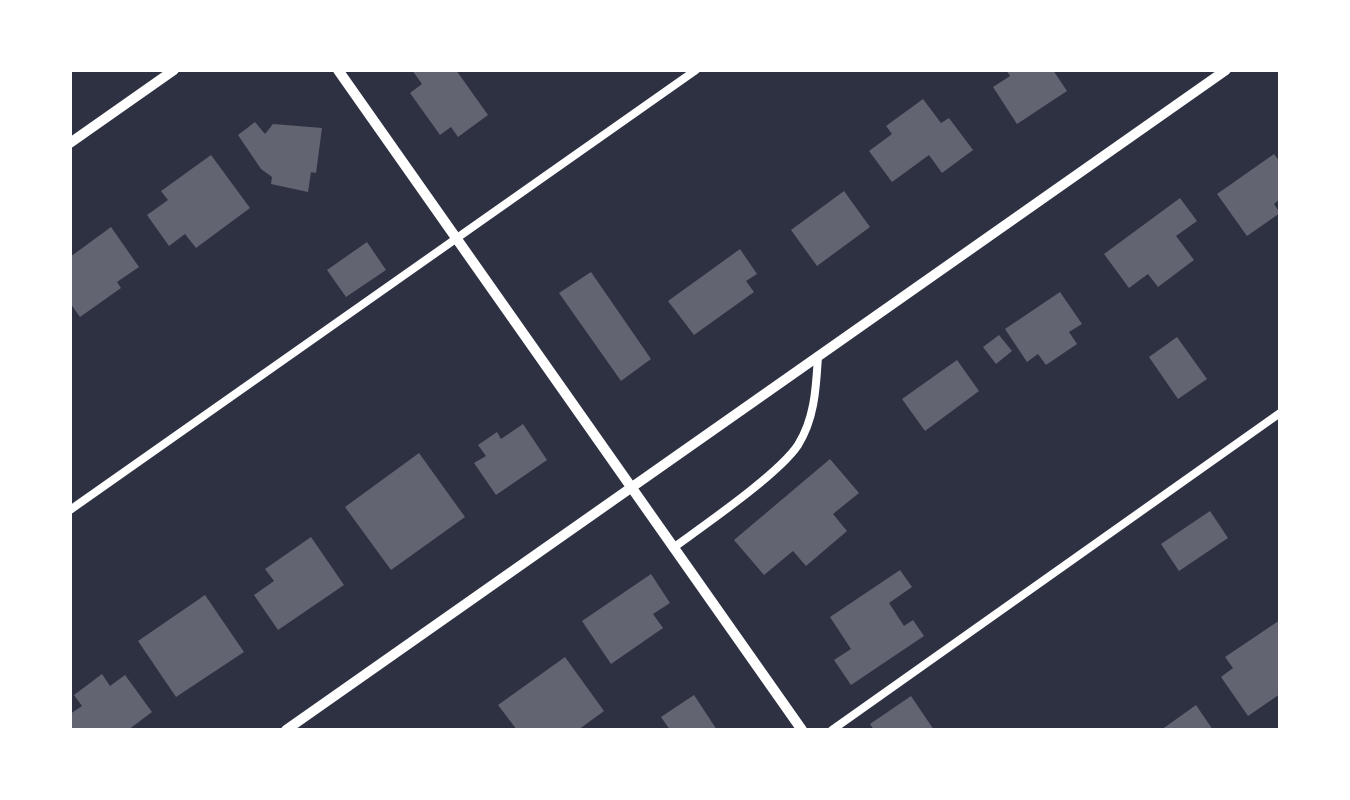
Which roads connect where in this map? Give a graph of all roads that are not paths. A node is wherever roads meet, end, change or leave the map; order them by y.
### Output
1 (174, 70) edge
2 (338, 70) edge
3 (696, 70) edge
4 (1226, 70) edge
5 (70, 143) edge
6 (455, 239) junction
7 (818, 356) junction
8 (1280, 413) edge
9 (630, 487) junction
10 (70, 510) edge
11 (673, 548) junction
12 (286, 730) edge
13 (802, 730) edge
14 (832, 730) edge

1 - 5 street
2 - 6 street
3 - 6 lane
4 - 7 street
6 - 9 street
6 - 10 lane
7 - 9 street
7 - 11 lane
8 - 14 lane
9 - 11 street
9 - 12 street
11 - 13 street

